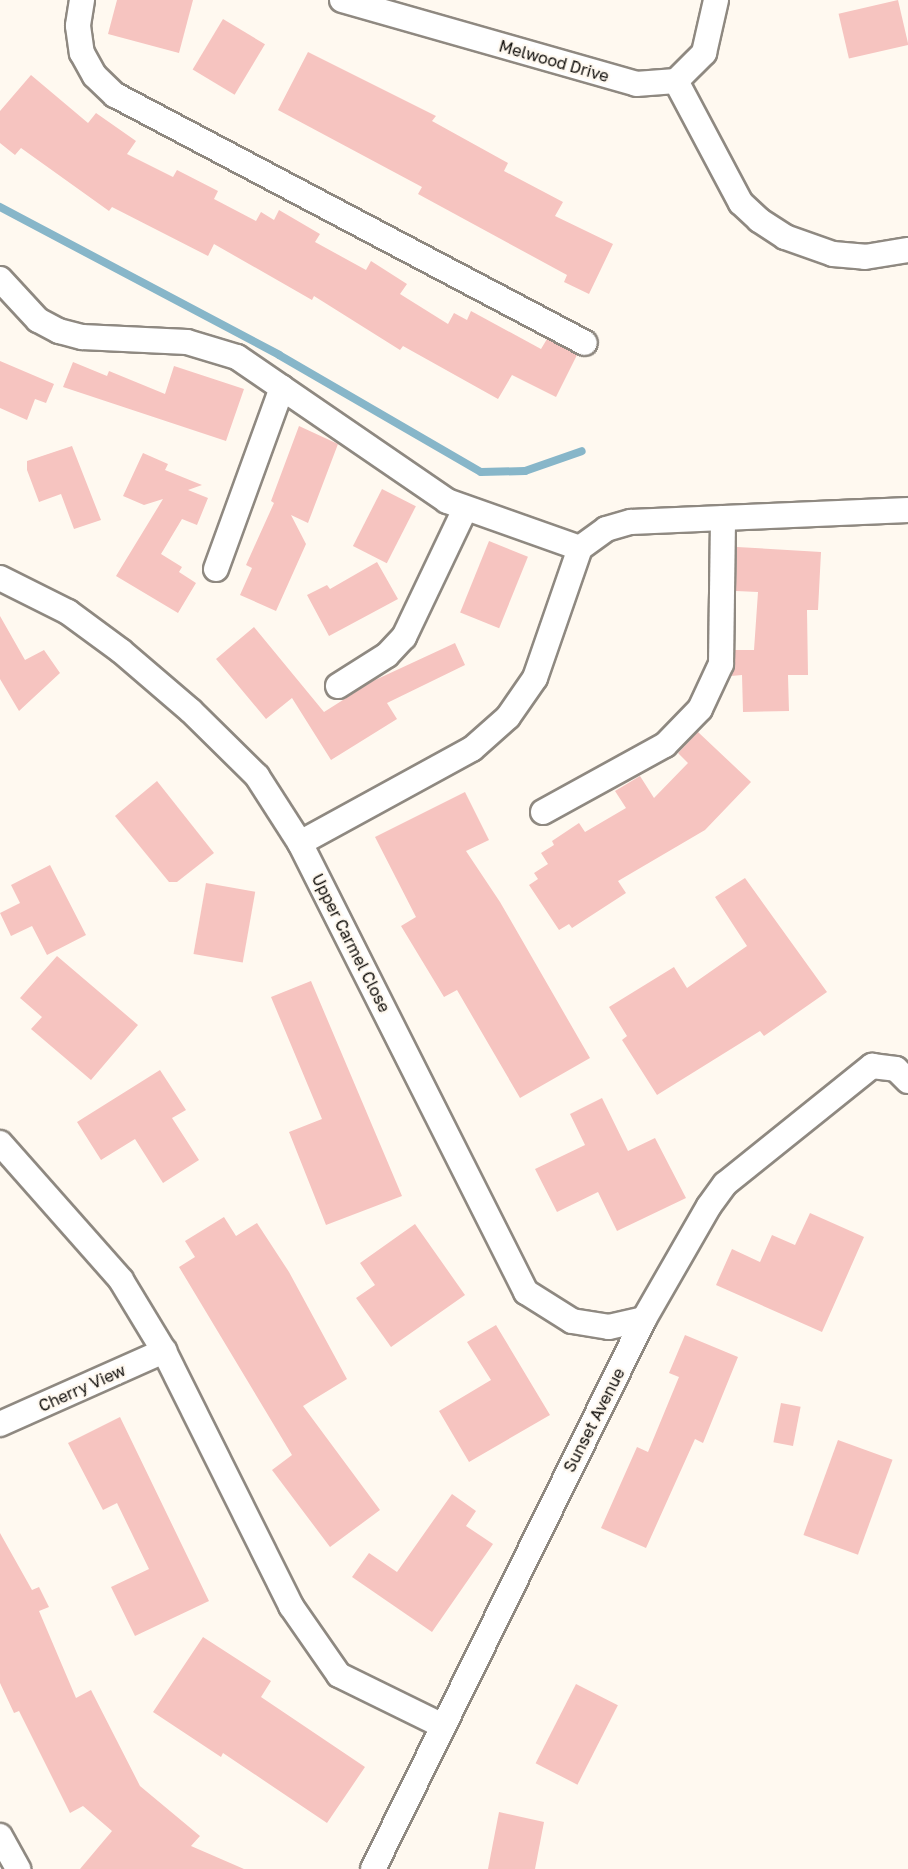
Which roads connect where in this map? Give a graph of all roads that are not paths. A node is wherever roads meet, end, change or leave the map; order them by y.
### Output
1 (82, 0) edge
2 (342, 0) edge
3 (716, 0) edge
4 (676, 81) junction
5 (908, 250) edge
6 (0, 279) edge
7 (585, 343) dead end
8 (282, 388) junction
9 (465, 509) junction
10 (908, 510) edge
11 (723, 518) junction
12 (580, 548) junction
13 (216, 569) dead end
14 (0, 578) edge
15 (338, 686) dead end
16 (543, 813) dead end
17 (300, 843) junction
18 (908, 1081) edge
19 (0, 1143) edge
20 (644, 1319) junction
21 (164, 1351) junction
22 (0, 1424) edge
23 (441, 1725) junction
24 (0, 1836) edge
25 (18, 1869) edge
26 (373, 1869) edge

1 - 7 street
2 - 4 street, Melwood Drive
3 - 4 street
4 - 5 street
6 - 8 street
8 - 9 street
8 - 13 street
9 - 12 street
9 - 15 street
10 - 11 street
11 - 12 street
11 - 16 street
12 - 17 street
14 - 17 street, Upper Carmel Close
17 - 20 street, Upper Carmel Close
18 - 20 street, Sunset Avenue
19 - 21 street
20 - 23 street, Sunset Avenue
21 - 22 street, Cherry View
21 - 23 street
23 - 26 street, Sunset Avenue
24 - 25 street

